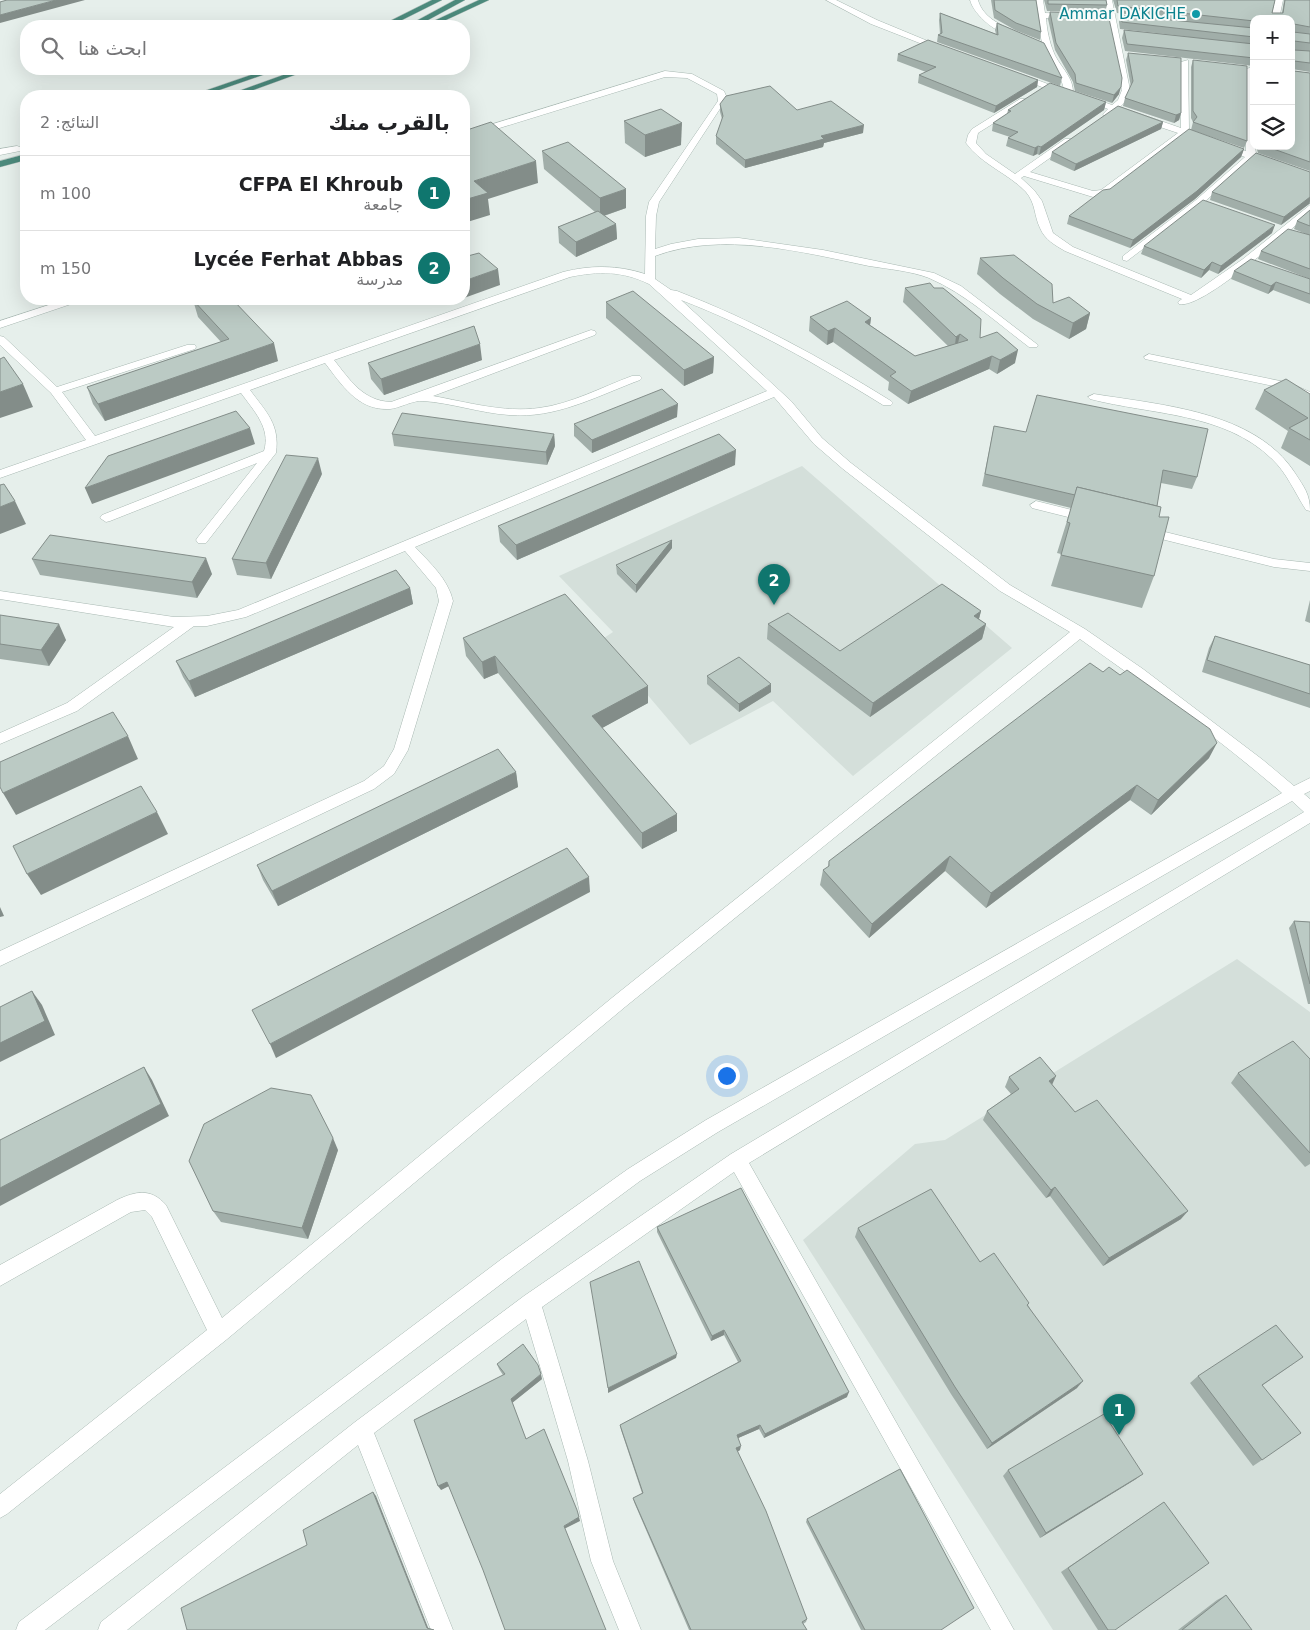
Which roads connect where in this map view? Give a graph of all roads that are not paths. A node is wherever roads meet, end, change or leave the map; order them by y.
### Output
1 (422, 0) edge
2 (438, 0) edge
3 (461, 0) edge
4 (485, 0) edge
5 (830, 0) edge
6 (974, 0) edge
7 (1039, 0) edge
8 (1108, 0) edge
9 (1279, 0) edge
10 (1042, 15) junction
11 (1275, 15) edge
12 (1081, 16) edge
13 (1100, 17) edge
14 (1110, 17) junction
15 (1120, 18) edge
16 (386, 20) edge
17 (396, 20) edge
18 (423, 20) edge
19 (440, 20) edge
20 (1115, 33) junction
21 (1125, 34) edge
22 (1025, 39) edge
23 (955, 53) edge
24 (1185, 62) edge
25 (1248, 69) edge
26 (1009, 73) edge
27 (258, 75) edge
28 (290, 75) edge
29 (212, 90) edge
30 (246, 90) edge
31 (1038, 92) junction
32 (1069, 94) junction
33 (1115, 108) junction
34 (1100, 119) edge
35 (1184, 132) junction
36 (470, 134) edge
37 (1076, 135) edge
38 (20, 148) edge
39 (0, 153) edge
40 (1251, 156) junction
41 (20, 159) edge
42 (0, 164) edge
43 (1020, 175) junction
44 (1310, 176) edge
45 (1310, 208) edge
46 (650, 255) junction
47 (1127, 258) dead end
48 (650, 280) junction
49 (663, 290) junction
50 (1192, 299) junction
51 (1180, 304) dead end
52 (58, 305) edge
53 (0, 325) edge
54 (591, 334) dead end
55 (0, 339) edge
56 (1034, 345) dead end
57 (191, 347) dead end
58 (1149, 357) dead end
59 (327, 359) junction
60 (636, 378) dead end
61 (243, 388) junction
62 (55, 391) junction
63 (775, 392) junction
64 (1310, 396) edge
65 (421, 397) junction
66 (1094, 397) dead end
67 (887, 403) dead end
68 (93, 441) junction
69 (270, 453) junction
70 (0, 474) edge
71 (1036, 505) edge
72 (1310, 507) edge
73 (106, 518) dead end
74 (1103, 521) edge
75 (1131, 528) edge
76 (202, 540) dead end
77 (407, 545) junction
78 (1310, 567) edge
79 (0, 595) edge
80 (190, 622) junction
81 (1080, 632) junction
82 (0, 739) edge
83 (1310, 784) edge
84 (1294, 792) junction
85 (1310, 808) edge
86 (1310, 816) edge
87 (0, 959) edge
88 (737, 1160) junction
89 (0, 1276) edge
90 (531, 1303) junction
91 (220, 1333) junction
92 (362, 1429) junction
93 (0, 1507) edge
94 (119, 1626) edge
95 (27, 1630) edge
96 (442, 1630) edge
97 (630, 1630) edge
98 (1003, 1630) edge

1 - 16 highway
2 - 17 highway
3 - 18 highway
4 - 19 highway
5 - 23 street
6 - 22 street
7 - 10 street
8 - 14 street
9 - 11 street
10 - 12 street
10 - 32 street
13 - 14 street
14 - 15 street
14 - 20 street
20 - 21 street
20 - 33 street
24 - 35 street
25 - 40 street
26 - 31 street
27 - 29 highway
28 - 30 highway
31 - 32 street
31 - 43 street
32 - 33 street
33 - 34 street
33 - 35 street
35 - 40 street
35 - 43 street
36 - 46 street
37 - 43 street
38 - 39 street
40 - 44 street
40 - 47 street
41 - 42 highway
43 - 50 street
45 - 50 street
46 - 48 street
46 - 56 street
48 - 49 street
48 - 59 street
49 - 63 street
49 - 67 street
50 - 51 street
52 - 53 street
54 - 65 street
55 - 62 street
57 - 62 street
58 - 64 street
59 - 61 street
59 - 65 street
60 - 65 street
61 - 68 street
61 - 69 street
62 - 68 street
63 - 77 street
63 - 81 street
66 - 72 street
68 - 70 street
69 - 73 street
69 - 76 street
71 - 74 street
75 - 78 street
77 - 80 street
77 - 87 street
79 - 80 street
80 - 82 street
81 - 84 street
81 - 91 street
83 - 84 street
84 - 85 street
84 - 95 street
86 - 88 street
88 - 90 street
88 - 98 street
89 - 91 street
90 - 92 street
90 - 97 street
91 - 93 street
92 - 94 street
92 - 96 street

